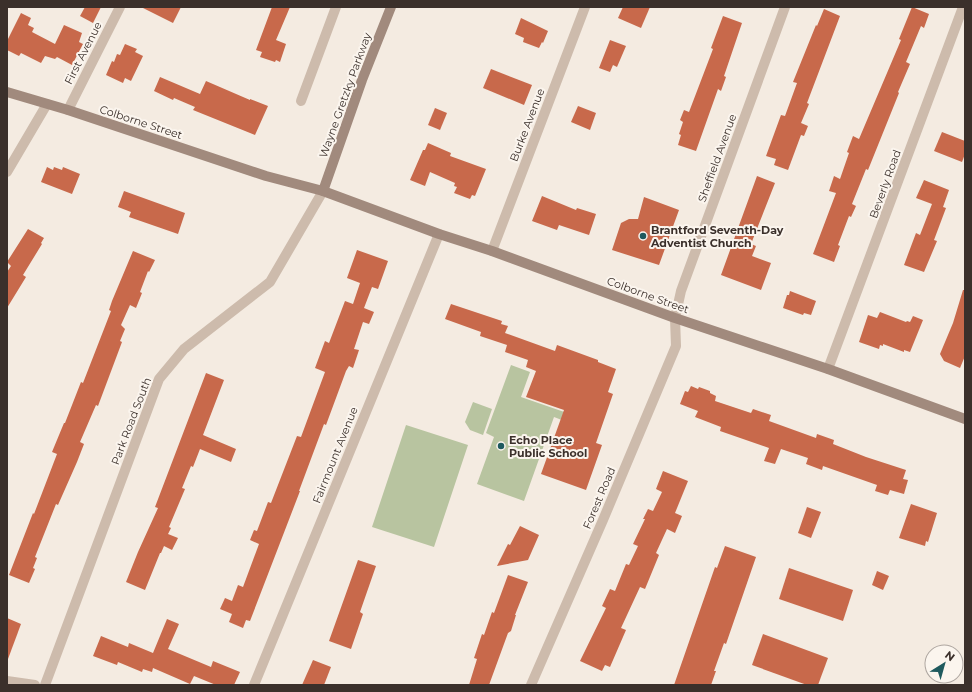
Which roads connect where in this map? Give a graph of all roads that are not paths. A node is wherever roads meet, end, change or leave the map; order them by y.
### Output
1 (120, 7) edge
2 (336, 7) edge
3 (391, 7) edge
4 (585, 7) edge
5 (785, 7) edge
6 (964, 7) edge
7 (7, 92) edge
8 (301, 100) dead end
9 (47, 104) junction
10 (68, 110) junction
11 (7, 172) edge
12 (323, 191) junction
13 (439, 234) junction
14 (492, 251) junction
15 (675, 318) junction
16 (828, 369) junction
17 (965, 419) edge
18 (7, 681) edge
19 (35, 685) edge
20 (45, 685) edge
21 (254, 685) edge
22 (531, 685) edge

1 - 10 street, First Avenue
2 - 8 street
3 - 12 main road, Wayne Gretzky Parkway
4 - 14 street, Burke Avenue
5 - 15 street, Sheffield Avenue
6 - 16 street, Beverly Road
7 - 9 main road, Colborne Street
9 - 10 main road, Colborne Street
9 - 11 street
10 - 12 main road, Colborne Street
12 - 13 main road, Colborne Street
12 - 20 street, Park Road South
13 - 14 main road, Colborne Street
13 - 21 street, Fairmount Avenue
14 - 15 main road, Colborne Street
15 - 16 main road, Colborne Street
15 - 22 street, Forest Road
16 - 17 main road, Colborne Street
18 - 19 street

